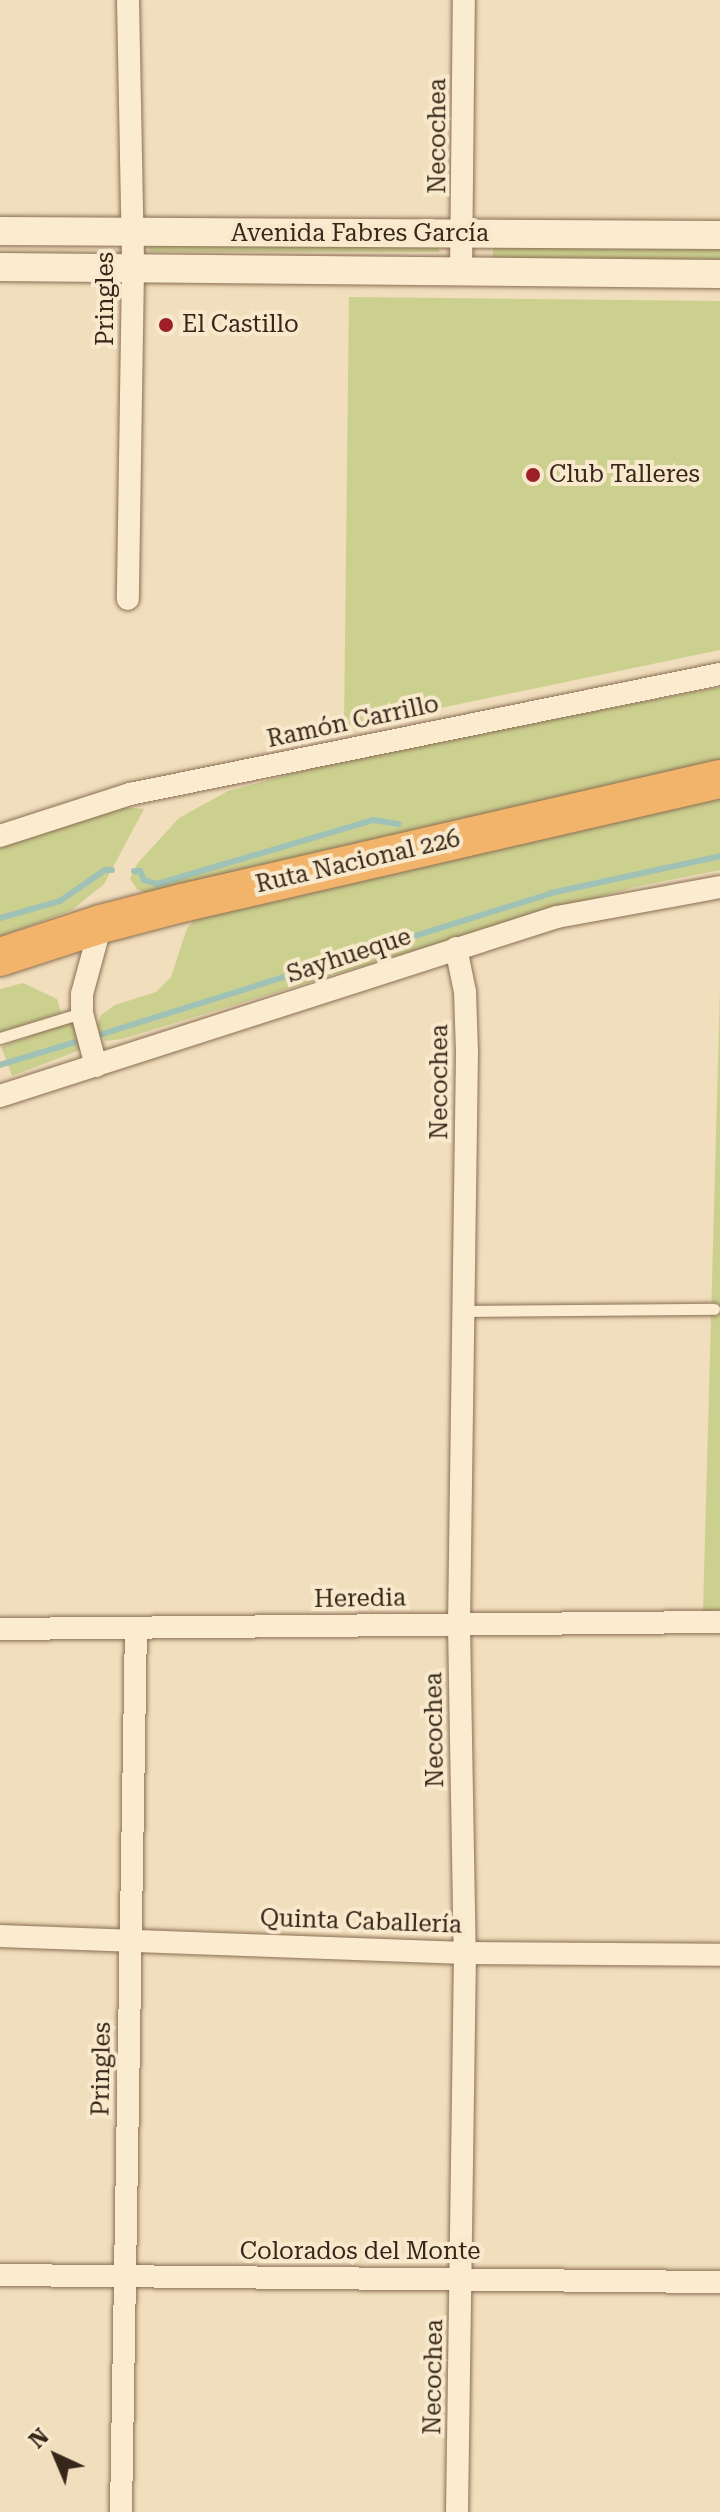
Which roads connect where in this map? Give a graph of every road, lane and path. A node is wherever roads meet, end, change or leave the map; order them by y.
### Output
1 (128, 0) edge
2 (464, 0) edge
3 (0, 231) edge
4 (131, 233) junction
5 (464, 235) junction
6 (720, 235) edge
7 (0, 267) edge
8 (133, 269) junction
9 (461, 272) junction
10 (720, 274) edge
11 (128, 599) dead end
12 (720, 674) edge
13 (720, 779) edge
14 (0, 836) edge
15 (720, 887) edge
16 (101, 924) junction
17 (456, 948) junction
18 (0, 957) edge
19 (82, 1013) junction
20 (0, 1038) edge
21 (96, 1066) junction
22 (0, 1096) edge
23 (714, 1309) dead end
24 (464, 1311) junction
25 (720, 1622) edge
26 (459, 1624) junction
27 (136, 1628) junction
28 (0, 1629) edge
29 (0, 1936) edge
30 (131, 1939) junction
31 (465, 1953) junction
32 (720, 1955) edge
33 (0, 2275) edge
34 (123, 2276) junction
35 (462, 2279) junction
36 (720, 2282) edge
37 (121, 2512) edge
38 (457, 2512) edge

1 - 4 street, Pringles
2 - 5 street, Necochea
3 - 4 street, Avenida Fabres García
4 - 5 street, Avenida Fabres García
4 - 8 street, Pringles
5 - 6 street, Avenida Fabres García
5 - 9 street, Necochea
7 - 8 street, Avenida Fabres García
8 - 9 street, Avenida Fabres García
8 - 11 street, Pringles
9 - 10 street, Avenida Fabres García
12 - 14 street, Ramón Carrillo
13 - 16 highway, Ruta Nacional 226
15 - 17 street, Sayhueque
16 - 18 highway, Ruta Nacional 226
16 - 19 street
17 - 21 street, Sayhueque
17 - 24 street, Necochea
19 - 20 lane
19 - 21 street
21 - 22 street, Sayhueque
23 - 24 lane
24 - 26 street, Necochea
25 - 26 street, Heredia
26 - 27 street, Heredia
26 - 31 street, Necochea
27 - 28 street, Heredia
27 - 30 street, Pringles
29 - 30 street, Quinta Caballería
30 - 31 street, Quinta Caballería
30 - 34 street, Pringles
31 - 32 street, Quinta Caballería
31 - 35 street, Necochea
33 - 34 street, Colorados del Monte
34 - 35 street, Colorados del Monte
34 - 37 street, Pringles
35 - 36 street, Colorados del Monte
35 - 38 street, Necochea

